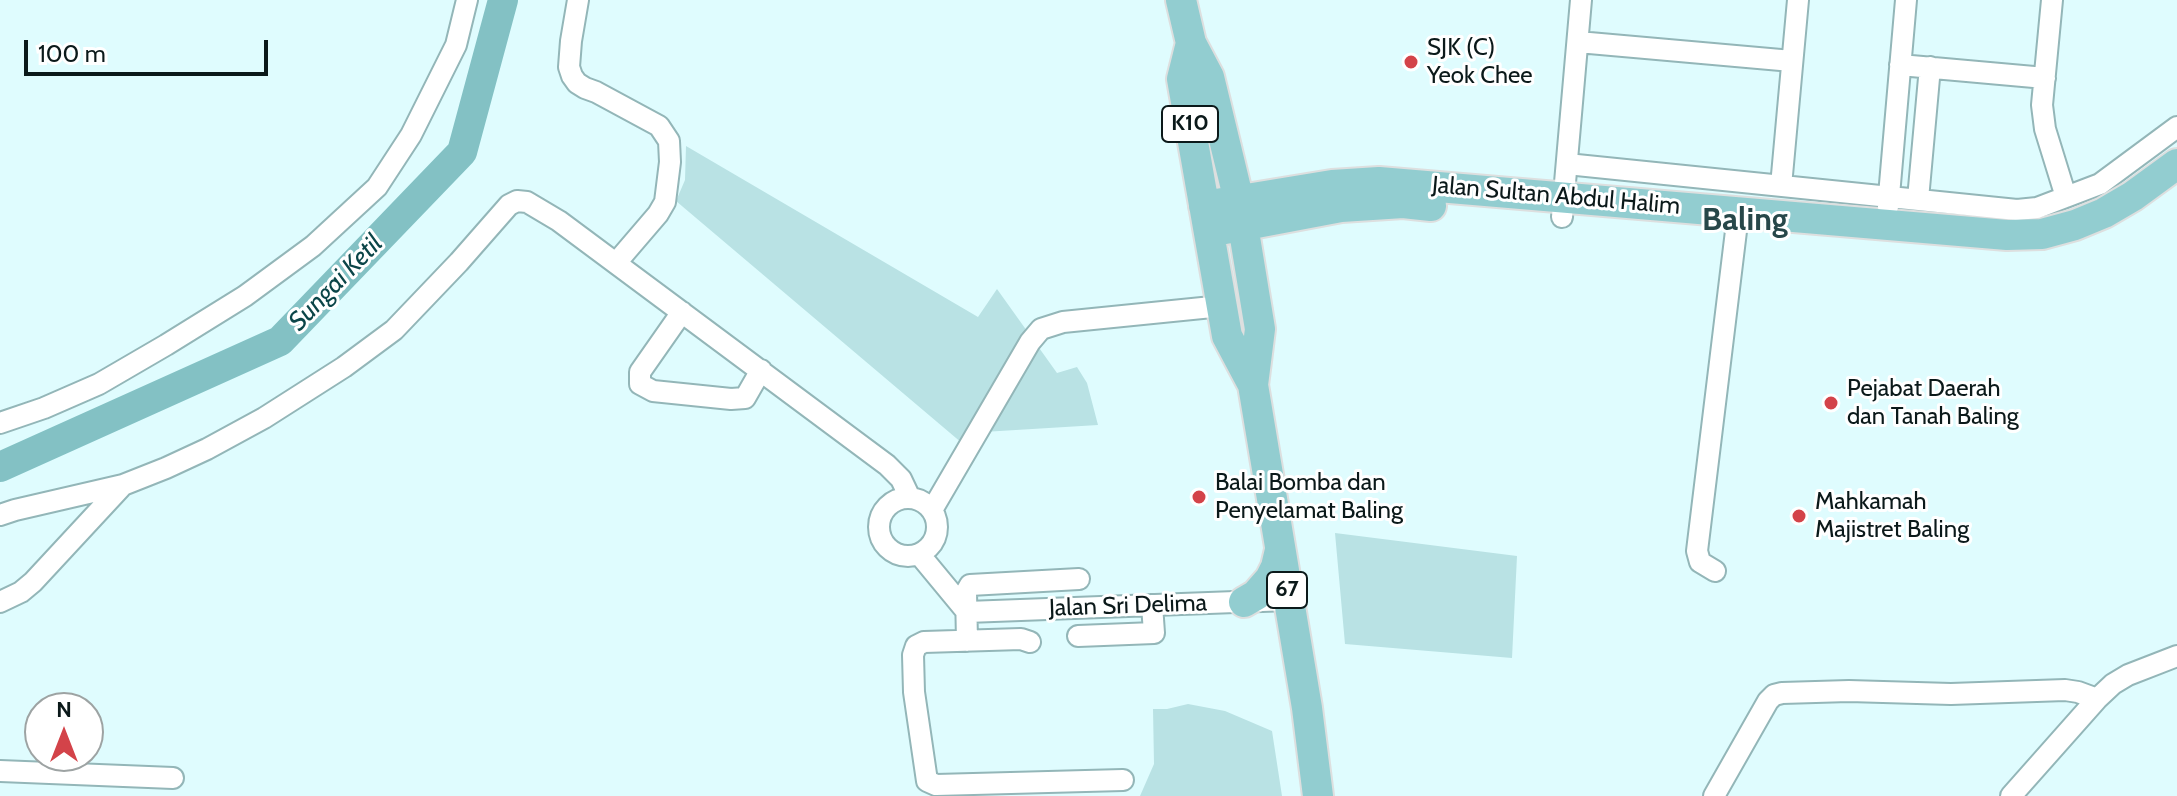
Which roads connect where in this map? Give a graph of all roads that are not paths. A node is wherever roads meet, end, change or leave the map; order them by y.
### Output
1 (467, 0) edge
2 (578, 0) edge
3 (1181, 0) edge
4 (1581, 0) edge
5 (1798, 0) edge
6 (1906, 0) edge
7 (2052, 0) edge
8 (1578, 42) junction
9 (1191, 43) junction
10 (1792, 61) junction
11 (1900, 65) junction
12 (1930, 67) junction
13 (2045, 78) junction
14 (2177, 127) edge
15 (1228, 153) junction
16 (1567, 164) junction
17 (2177, 164) edge
18 (2177, 185) edge
19 (1781, 186) junction
20 (1273, 195) junction
21 (2066, 197) junction
22 (1918, 199) junction
23 (1563, 207) junction
24 (1888, 211) junction
25 (1241, 213) junction
26 (1206, 219) junction
27 (1736, 231) junction
28 (616, 263) junction
29 (1222, 306) junction
30 (682, 312) junction
31 (761, 370) junction
32 (1253, 385) junction
33 (0, 423) edge
34 (123, 485) junction
35 (910, 498) junction
36 (932, 510) junction
37 (0, 515) edge
38 (1280, 550) junction
39 (919, 554) junction
40 (1715, 571) dead end
41 (1079, 579) dead end
42 (1289, 600) junction
43 (0, 602) edge
44 (1244, 602) junction
45 (1152, 605) junction
46 (967, 612) junction
47 (1078, 636) dead end
48 (967, 641) junction
49 (1030, 642) dead end
50 (2177, 656) edge
51 (2097, 699) junction
52 (0, 771) edge
53 (173, 778) dead end
54 (1123, 780) dead end
55 (1318, 796) edge
56 (1714, 796) edge
57 (2011, 796) edge

1 - 33 street
2 - 28 street
3 - 9 main road, K10
4 - 8 street
5 - 10 street
6 - 11 street
7 - 13 street
8 - 10 street
8 - 16 street
9 - 15 main road, K10
9 - 26 main road, K10
10 - 19 street
11 - 12 street
11 - 24 street
12 - 13 street
12 - 22 street
13 - 21 street
14 - 21 street
15 - 20 main road
15 - 25 main road, K10
16 - 19 street
16 - 23 street
17 - 24 main road, Jalan Sultan Abdul Halim
18 - 27 main road, Jalan Sultan Abdul Halim
19 - 24 street
20 - 23 main road, Jalan Sultan Abdul Halim
20 - 25 main road, Jalan Sultan Abdul Halim
21 - 22 street
22 - 24 street
23 - 24 main road, Jalan Sultan Abdul Halim
23 - 25 main road, Jalan Sultan Abdul Halim
23 - 27 main road, Jalan Sultan Abdul Halim
25 - 26 main road, Jalan Sultan Abdul Halim
25 - 32 main road, 67
26 - 29 main road, 67
27 - 40 street
28 - 30 street
28 - 34 street
29 - 32 main road, 67
29 - 36 street
30 - 31 street
30 - 31 street
31 - 35 street
32 - 38 main road, 67
34 - 37 street
34 - 43 street
35 - 36 street
35 - 39 street
36 - 39 street
38 - 42 main road, 67
38 - 44 main road
39 - 46 street
41 - 46 street
42 - 44 street, Jalan Sri Delima
42 - 55 main road, 67
44 - 45 street, Jalan Sri Delima
45 - 46 street, Jalan Sri Delima
45 - 47 street
46 - 48 street
48 - 49 street
48 - 54 street
50 - 51 street
51 - 56 street
51 - 57 street
52 - 53 street

